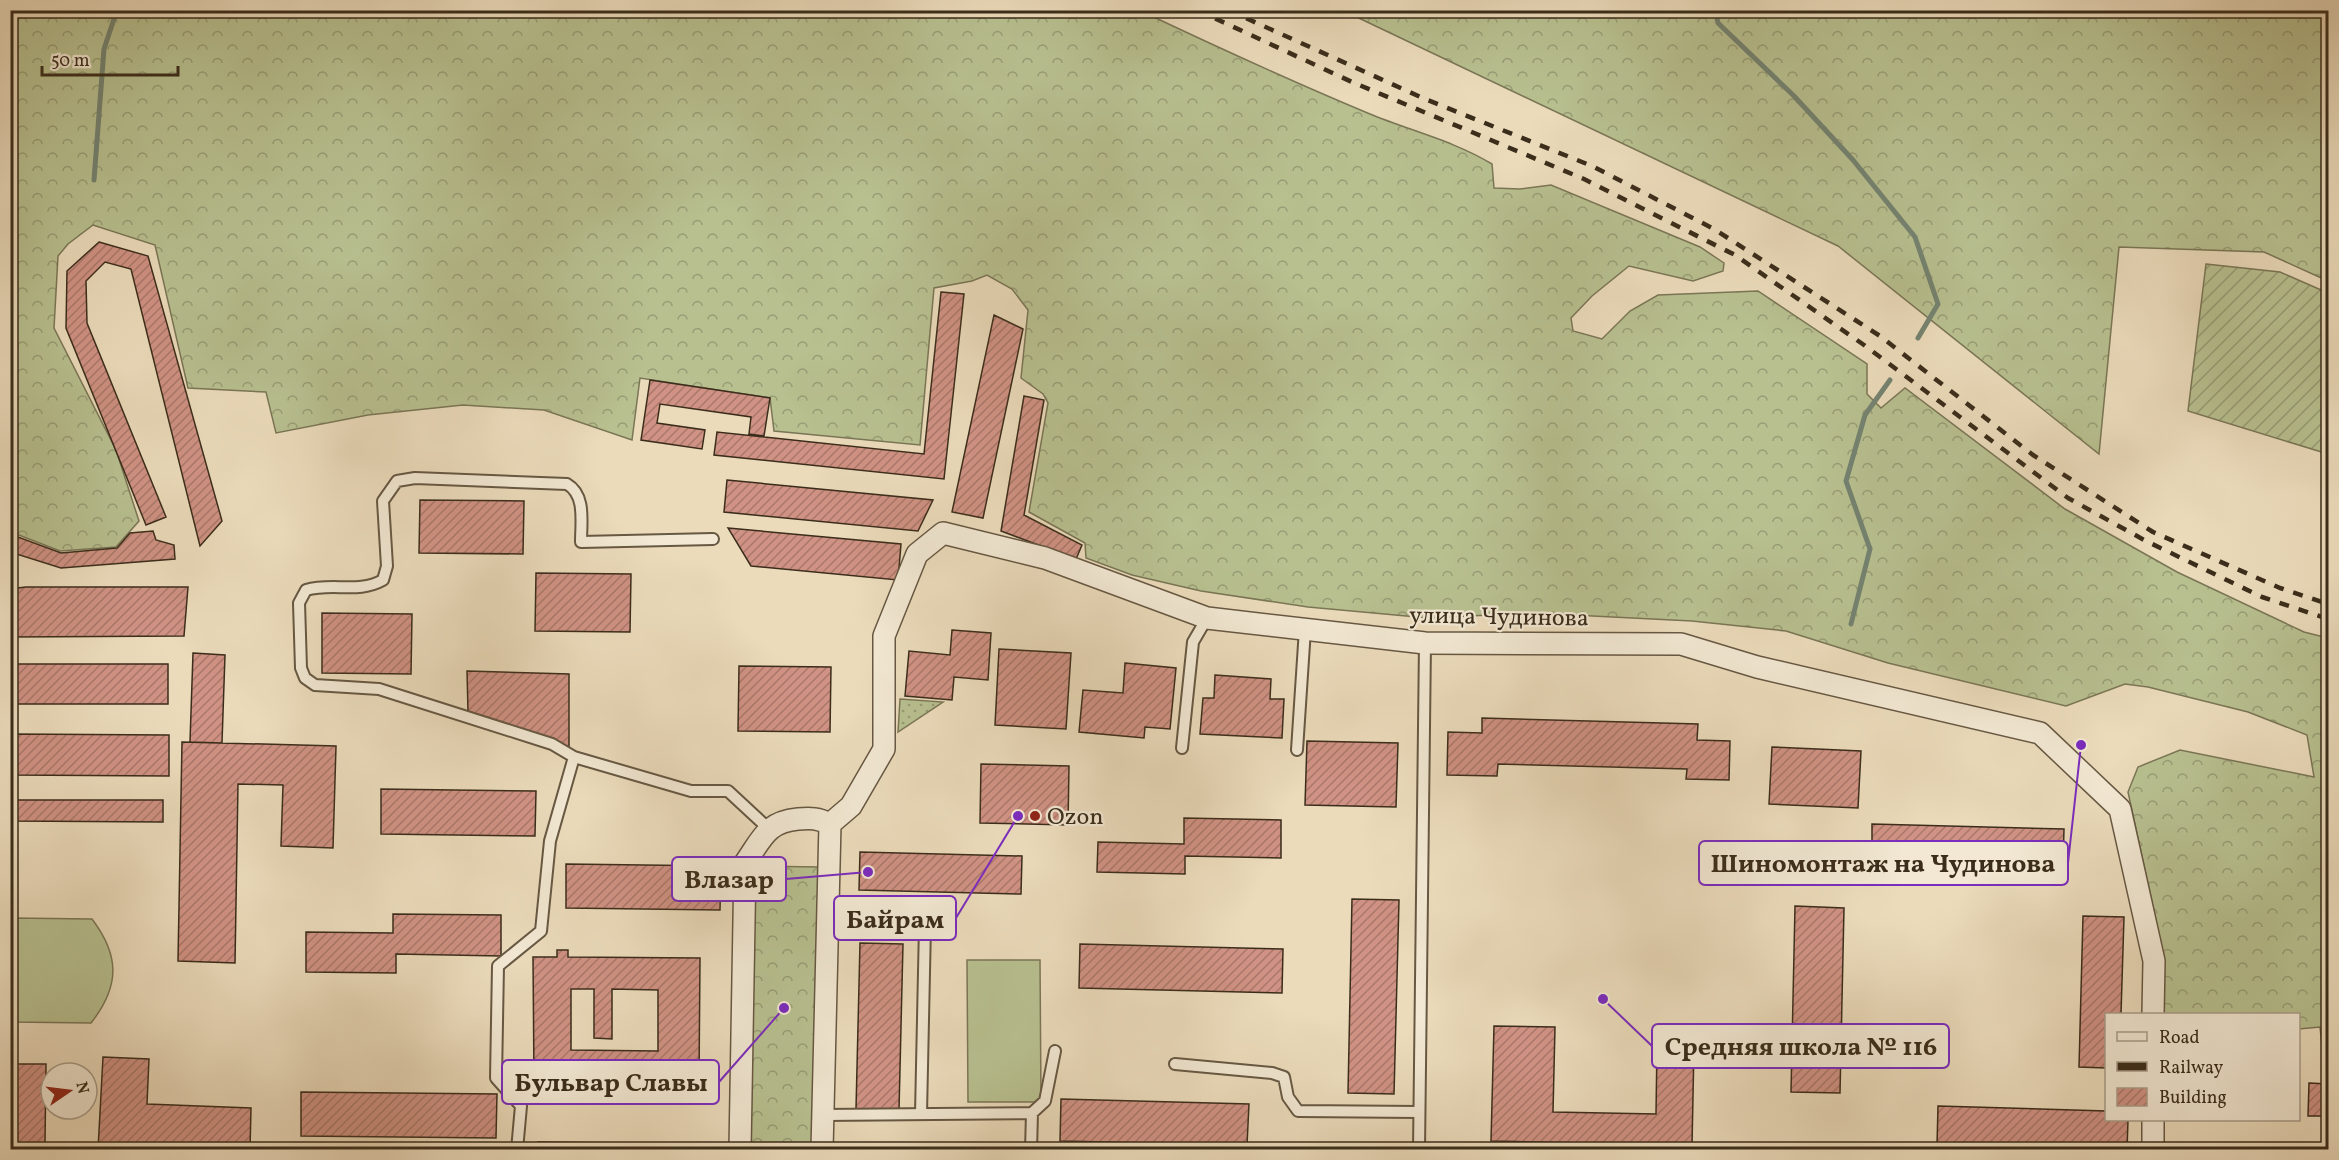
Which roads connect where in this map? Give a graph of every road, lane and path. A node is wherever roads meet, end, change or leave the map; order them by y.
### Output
1 (713, 539) dead end
2 (1207, 618) junction
3 (1305, 629) junction
4 (1425, 642) junction
5 (1182, 748) dead end
6 (1297, 750) dead end
7 (574, 758) junction
8 (830, 824) junction
9 (769, 829) junction
10 (925, 925) dead end
11 (2153, 1013) edge
12 (1055, 1051) dead end
13 (1175, 1064) dead end
14 (1419, 1112) junction
15 (1032, 1113) junction
16 (921, 1114) junction
17 (823, 1115) junction
18 (2153, 1121) edge
19 (517, 1149) edge
20 (740, 1149) edge
21 (822, 1149) edge
22 (1031, 1149) edge
23 (1419, 1149) edge
24 (2153, 1149) edge

1 - 7 lane
2 - 3 street, улица Чудинова
2 - 5 lane
2 - 8 street, улица Чудинова
3 - 4 street, улица Чудинова
3 - 6 lane
4 - 11 street, улица Чудинова
4 - 14 lane
7 - 9 lane
7 - 19 lane
8 - 9 street
8 - 17 street
9 - 20 street
10 - 16 lane
12 - 15 lane
13 - 14 lane
14 - 23 lane
15 - 16 lane
15 - 22 lane
16 - 17 lane
17 - 21 street
18 - 24 street

